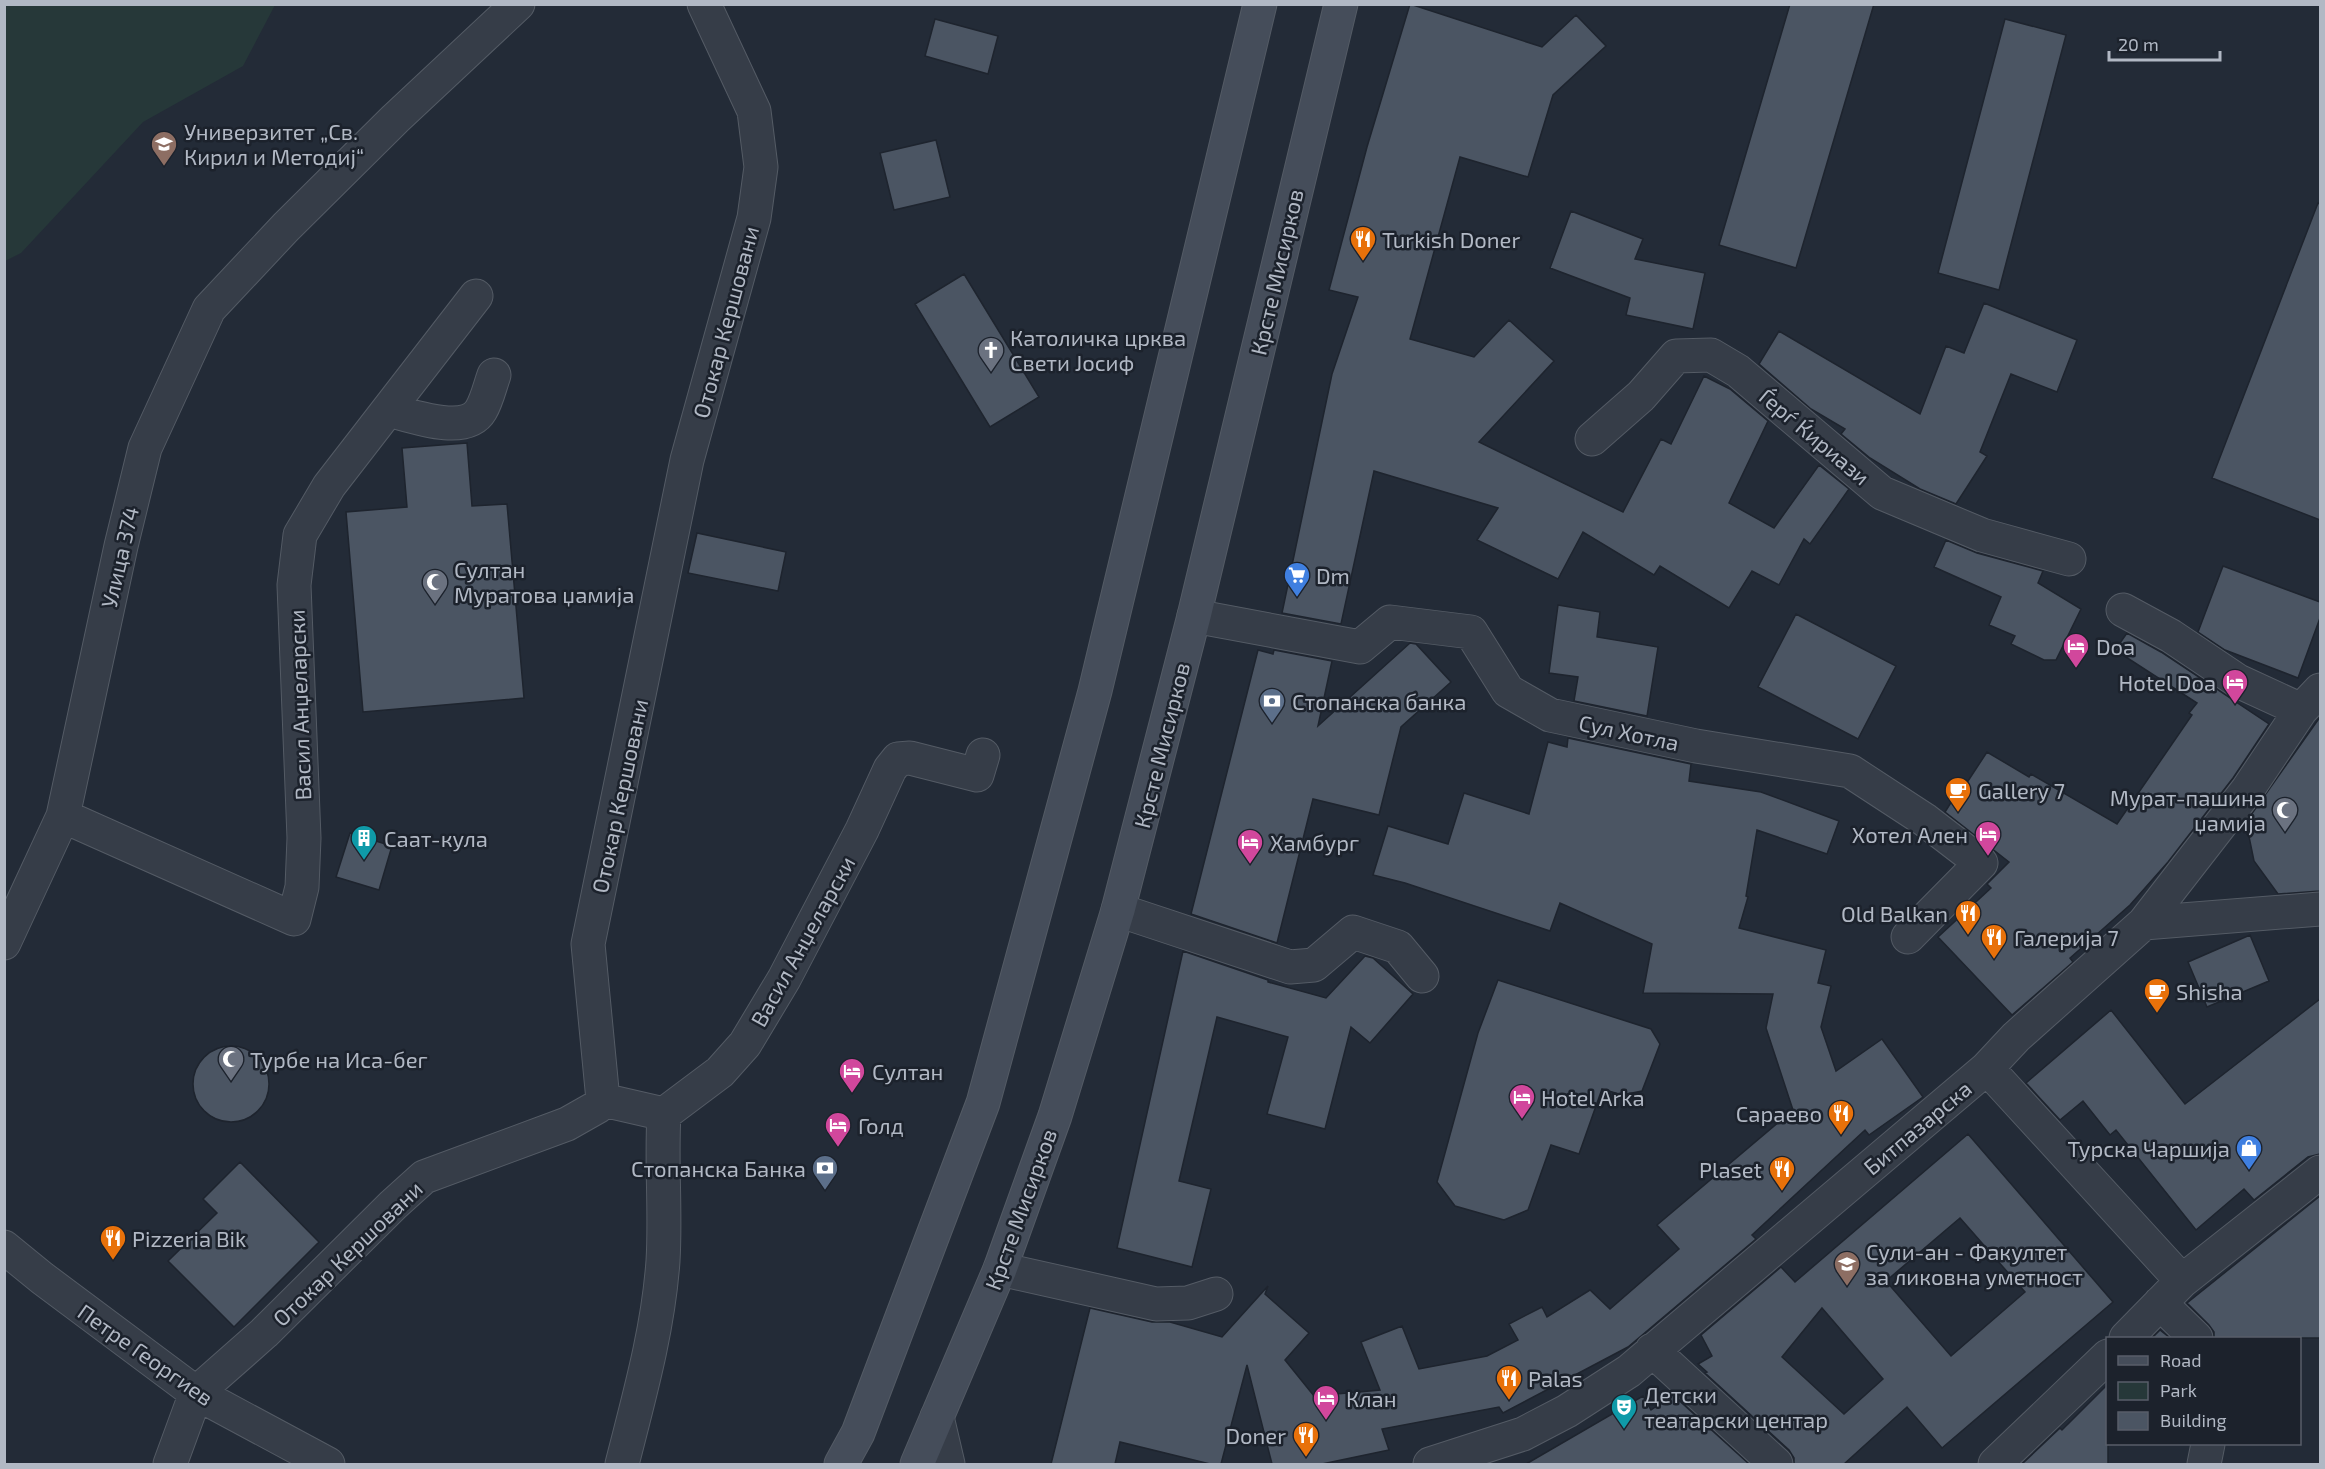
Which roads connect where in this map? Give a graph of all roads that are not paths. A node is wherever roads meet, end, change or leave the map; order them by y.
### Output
1 (518, 4) edge
2 (704, 4) edge
3 (1260, 4) edge
4 (1341, 4) edge
5 (476, 296) dead end
6 (494, 375) dead end
7 (389, 410) junction
8 (1592, 439) dead end
9 (2069, 559) dead end
10 (2123, 610) dead end
11 (1194, 616) junction
12 (2311, 700) edge
13 (980, 765) dead end
14 (63, 816) junction
15 (2320, 909) edge
16 (1118, 910) junction
17 (2144, 923) junction
18 (1908, 937) dead end
19 (4, 942) edge
20 (1422, 976) dead end
21 (1987, 1068) junction
22 (603, 1100) junction
23 (664, 1114) junction
24 (2320, 1172) edge
25 (4, 1247) edge
26 (1000, 1269) junction
27 (2171, 1292) junction
28 (1216, 1294) dead end
29 (2127, 1337) edge
30 (2195, 1337) edge
31 (1652, 1350) junction
32 (2106, 1358) edge
33 (195, 1394) junction
34 (937, 1417) junction
35 (2208, 1445) edge
36 (170, 1464) edge
37 (328, 1464) edge
38 (622, 1464) edge
39 (841, 1464) edge
40 (917, 1464) edge
41 (948, 1464) edge
42 (1430, 1464) edge
43 (1776, 1464) edge
44 (1995, 1464) edge
45 (2204, 1464) edge

1 - 14 street, Улица 374
2 - 22 street, Отокар Кершовани
3 - 39 street
4 - 11 street, Крсте Мисирков
5 - 7 street, Васил Анџеларски
6 - 7 street
7 - 14 street, Васил Анџеларски
8 - 9 street, Ѓерѓ Ќириази
10 - 12 street
11 - 16 street, Крсте Мисирков
11 - 18 street, Сул Хотла
12 - 17 street, Битпазарска
13 - 23 street, Васил Анџеларски
14 - 19 street, Улица 374
15 - 17 street
16 - 20 street
16 - 26 street, Крсте Мисирков
17 - 21 street, Битпазарска
21 - 27 street
21 - 31 street, Битпазарска
22 - 23 street
22 - 33 street, Отокар Кершовани
23 - 38 street
24 - 27 street
25 - 33 street, Петре Георгиев
26 - 28 street
26 - 34 street, Крсте Мисирков
27 - 29 street
27 - 30 street
31 - 42 street, Битпазарска
31 - 43 street
32 - 44 street
33 - 36 street
33 - 37 street, Петре Георгиев
34 - 40 street, Крсте Мисирков
34 - 41 street
35 - 45 street

